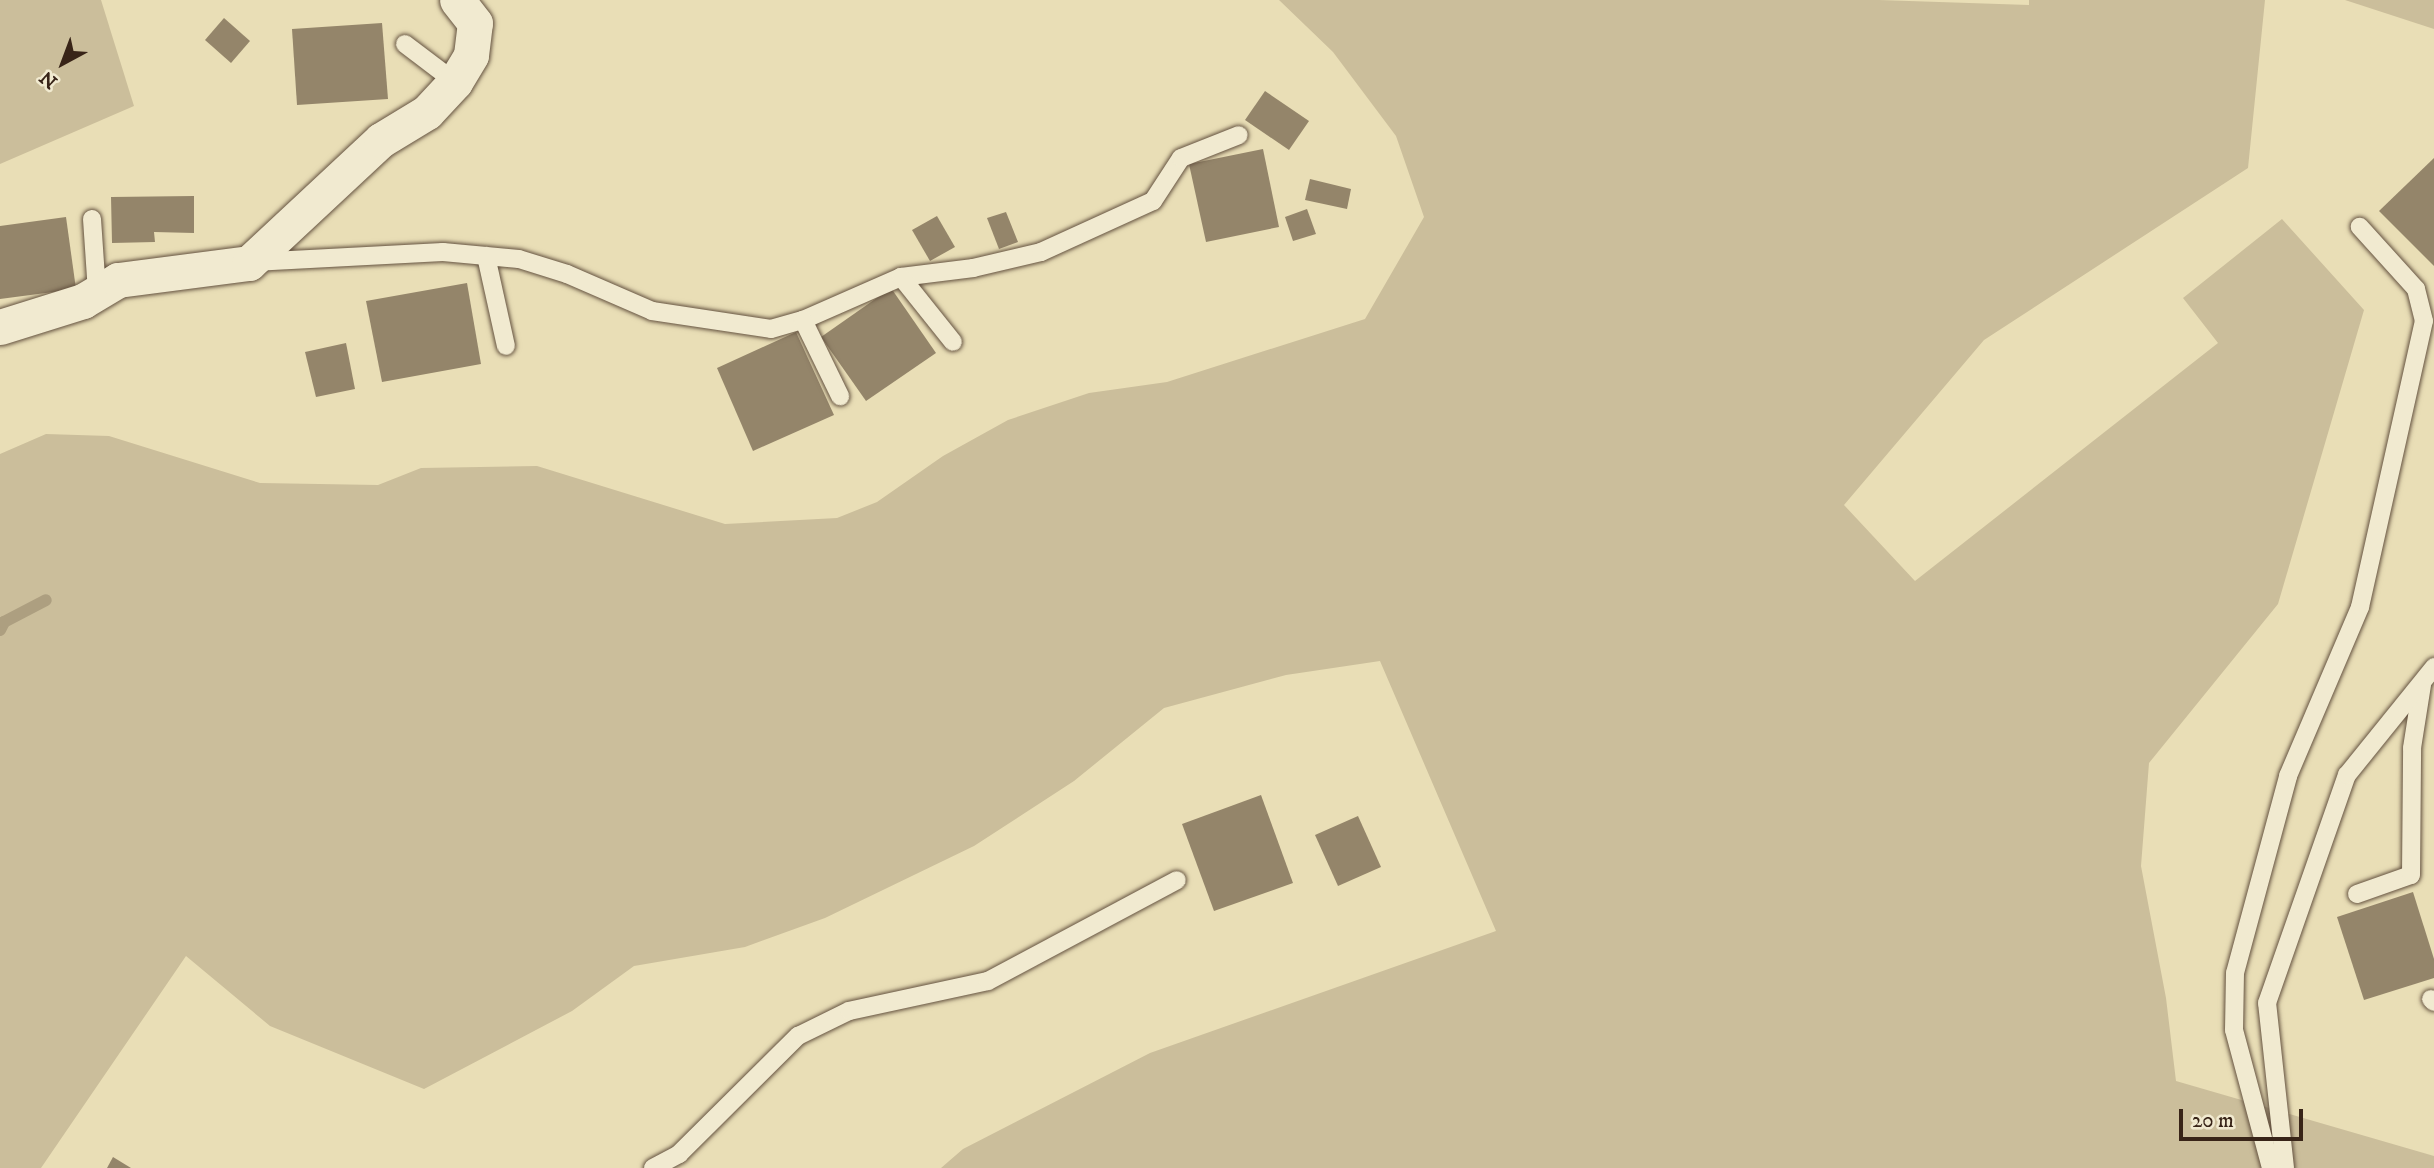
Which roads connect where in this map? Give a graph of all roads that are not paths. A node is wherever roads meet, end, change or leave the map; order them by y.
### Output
1 (457, 0) edge
2 (405, 44) dead end
3 (454, 82) junction
4 (1238, 135) dead end
5 (92, 219) dead end
6 (2360, 227) dead end
7 (486, 256) junction
8 (248, 263) junction
9 (901, 276) junction
10 (97, 293) junction
11 (803, 320) junction
12 (0, 327) edge
13 (953, 342) dead end
14 (506, 346) dead end
15 (840, 396) dead end
16 (2434, 667) edge
17 (2422, 681) junction
18 (1177, 880) dead end
19 (2357, 894) dead end
20 (653, 1168) edge
21 (2271, 1168) edge
22 (2285, 1168) edge

1 - 3 street
2 - 3 lane
3 - 8 street
4 - 9 lane
5 - 10 lane
6 - 21 lane
7 - 8 lane
7 - 11 lane
7 - 14 lane
8 - 10 street
9 - 11 lane
9 - 13 lane
10 - 12 street
11 - 15 lane
16 - 17 lane
17 - 19 lane
17 - 22 lane
18 - 20 lane

